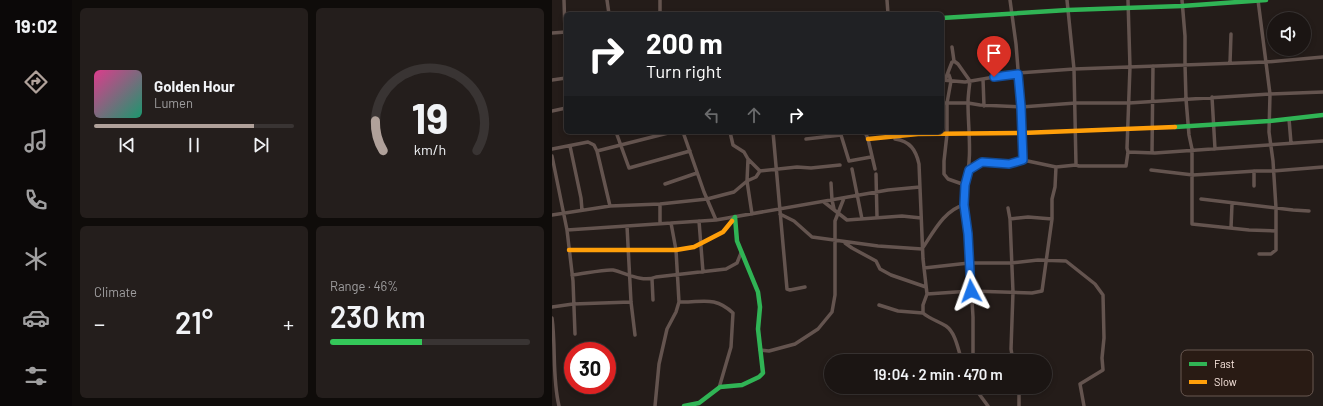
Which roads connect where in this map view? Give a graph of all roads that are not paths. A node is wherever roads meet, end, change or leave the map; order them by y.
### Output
1 (564, 0) edge
2 (607, 0) edge
3 (660, 0) edge
4 (887, 0) edge
5 (1010, 0) edge
6 (1067, 0) edge
7 (1128, 0) edge
8 (1182, 0) edge
9 (1258, 0) edge
10 (1266, 0) edge
11 (1182, 6) junction
12 (1129, 7) junction
13 (1068, 10) junction
14 (565, 12) edge
15 (609, 12) edge
16 (660, 12) edge
17 (888, 12) edge
18 (1011, 14) junction
19 (944, 18) edge
20 (564, 32) edge
21 (552, 33) edge
22 (1231, 34) dead end
23 (952, 47) dead end
24 (1323, 57) edge
25 (954, 61) junction
26 (1266, 62) junction
27 (1230, 63) junction
28 (1184, 64) junction
29 (1153, 66) junction
30 (1130, 67) junction
31 (1074, 68) junction
32 (1018, 74) junction
33 (949, 75) dead end
34 (564, 78) edge
35 (983, 79) junction
36 (552, 80) edge
37 (944, 80) edge
38 (951, 82) junction
39 (970, 82) junction
40 (1323, 92) edge
41 (1270, 94) junction
42 (1212, 97) junction
43 (1186, 99) junction
44 (1152, 101) junction
45 (947, 103) junction
46 (968, 103) junction
47 (1076, 103) junction
48 (1128, 103) junction
49 (984, 106) junction
50 (1021, 107) junction
51 (564, 108) edge
52 (552, 111) edge
53 (1323, 115) edge
54 (1289, 118) junction
55 (1269, 121) junction
56 (1213, 124) junction
57 (1188, 126) junction
58 (1151, 128) junction
59 (1128, 129) junction
60 (1076, 130) junction
61 (1022, 133) junction
62 (617, 134) edge
63 (664, 134) edge
64 (684, 134) edge
65 (730, 134) edge
66 (773, 134) edge
67 (840, 134) edge
68 (866, 134) edge
69 (886, 134) edge
70 (947, 134) junction
71 (970, 134) junction
72 (885, 138) junction
73 (806, 139) dead end
74 (868, 139) junction
75 (1323, 141) edge
76 (1291, 143) junction
77 (621, 145) junction
78 (1270, 145) junction
79 (570, 146) junction
80 (552, 149) edge
81 (1192, 149) junction
82 (1215, 149) junction
83 (597, 151) junction
84 (690, 151) junction
85 (1128, 152) junction
86 (1152, 152) junction
87 (552, 156) edge
88 (871, 157) junction
89 (748, 159) junction
90 (1023, 160) junction
91 (840, 165) dead end
92 (1076, 165) junction
93 (1056, 167) junction
94 (1323, 167) edge
95 (776, 168) junction
96 (852, 168) dead end
97 (875, 169) dead end
98 (969, 170) junction
99 (1151, 170) dead end
100 (760, 171) junction
101 (1254, 171) junction
102 (1273, 171) junction
103 (697, 173) junction
104 (876, 174) dead end
105 (1193, 175) junction
106 (747, 181) junction
107 (665, 184) dead end
108 (831, 184) dead end
109 (965, 185) junction
110 (1254, 186) dead end
111 (920, 187) junction
112 (877, 193) junction
113 (858, 196) junction
114 (844, 198) junction
115 (707, 199) junction
116 (832, 200) junction
117 (1201, 200) dead end
118 (824, 202) junction
119 (660, 204) junction
120 (1232, 204) junction
121 (964, 205) junction
122 (610, 206) junction
123 (1008, 208) dead end
124 (1276, 208) junction
125 (779, 209) junction
126 (834, 209) junction
127 (582, 210) junction
128 (1309, 211) dead end
129 (564, 213) junction
130 (838, 213) junction
131 (752, 214) junction
132 (780, 214) junction
133 (552, 216) edge
134 (735, 216) junction
135 (877, 218) junction
136 (921, 218) junction
137 (862, 219) junction
138 (1010, 219) junction
139 (1052, 219) junction
140 (716, 220) junction
141 (699, 221) junction
142 (671, 223) junction
143 (660, 224) junction
144 (627, 226) junction
145 (1231, 228) junction
146 (567, 230) junction
147 (1276, 231) junction
148 (834, 241) junction
149 (844, 242) junction
150 (700, 245) junction
151 (922, 249) junction
152 (569, 250) junction
153 (629, 250) junction
154 (676, 250) junction
155 (741, 253) junction
156 (1259, 254) dead end
157 (1047, 260) junction
158 (969, 263) junction
159 (1011, 263) junction
160 (924, 268) junction
161 (703, 272) junction
162 (572, 275) junction
163 (677, 275) junction
164 (630, 277) junction
165 (652, 279) junction
166 (926, 287) junction
167 (806, 288) dead end
168 (971, 291) junction
169 (1013, 292) junction
170 (927, 294) junction
171 (653, 300) dead end
172 (631, 302) junction
173 (679, 302) junction
174 (573, 304) junction
175 (879, 305) dead end
176 (552, 307) edge
177 (924, 313) junction
178 (552, 318) edge
179 (575, 334) dead end
180 (635, 335) dead end
181 (760, 350) junction
182 (960, 354) edge
183 (972, 354) edge
184 (1012, 354) edge
185 (719, 388) junction
186 (979, 394) edge
187 (1019, 394) edge
188 (559, 406) edge
189 (655, 406) edge
190 (684, 406) edge
191 (988, 406) edge
192 (1019, 406) edge
193 (1084, 406) edge

1 - 14 street
2 - 15 street
3 - 16 street
4 - 17 street
5 - 18 street
6 - 13 street
7 - 12 street
8 - 11 street
9 - 10 street
9 - 11 street
9 - 26 street
11 - 12 street
11 - 28 street
12 - 13 street
12 - 30 street
13 - 18 street
13 - 31 street
18 - 19 street
18 - 32 street
20 - 21 street
22 - 27 street
23 - 25 street
24 - 26 street
25 - 37 street
25 - 39 street
26 - 27 street
26 - 41 street
27 - 28 street
28 - 29 street
28 - 43 street
29 - 30 street
29 - 44 street
30 - 31 street
30 - 48 street
31 - 32 street
31 - 47 street
32 - 35 street
32 - 50 street
33 - 38 street
34 - 36 street
35 - 39 street
35 - 49 street
37 - 38 street
38 - 39 street
38 - 45 street
39 - 46 street
40 - 41 street
41 - 42 street
41 - 55 street
42 - 43 street
42 - 56 street
43 - 44 street
43 - 57 street
44 - 48 street
44 - 58 street
45 - 46 street
45 - 70 street
46 - 49 street
46 - 71 street
47 - 48 street
47 - 50 street
47 - 60 street
48 - 59 street
49 - 50 street
50 - 61 street
51 - 52 street
53 - 54 street
54 - 55 street
54 - 76 street
55 - 56 street
55 - 78 street
56 - 57 street
56 - 82 street
57 - 58 street
57 - 81 street
58 - 59 street
58 - 86 street
59 - 60 street
59 - 85 street
60 - 61 street
60 - 92 street
61 - 71 street
61 - 90 street
62 - 77 street
63 - 77 street
64 - 84 street
65 - 89 street
66 - 95 street
67 - 73 street
67 - 88 street
68 - 74 street
69 - 72 street
70 - 71 street
70 - 72 street
70 - 109 street
71 - 98 street
72 - 74 street
72 - 111 street
74 - 88 street
75 - 76 street
76 - 78 street
77 - 83 street
77 - 84 street
78 - 82 street
78 - 102 street
79 - 80 street
79 - 83 street
79 - 127 street
81 - 82 street
81 - 86 street
81 - 105 street
83 - 122 street
84 - 103 street
85 - 86 street
85 - 92 street
87 - 129 street
88 - 97 street
89 - 100 street
89 - 106 street
90 - 93 street
90 - 98 street
91 - 95 street
92 - 93 street
93 - 139 street
94 - 102 street
95 - 100 street
95 - 125 street
96 - 113 street
98 - 109 street
99 - 105 street
100 - 106 street
101 - 102 street
101 - 105 street
101 - 110 street
102 - 124 street
103 - 107 street
103 - 115 street
104 - 112 street
105 - 145 street
106 - 115 street
106 - 131 street
108 - 116 street
109 - 121 street
111 - 112 street
111 - 136 street
112 - 113 street
112 - 135 street
113 - 114 street
113 - 137 street
114 - 116 street
114 - 130 street
115 - 119 street
115 - 140 street
116 - 118 street
116 - 126 street
117 - 120 street
118 - 125 street
118 - 126 street
119 - 122 street
119 - 143 street
120 - 124 street
120 - 145 street
121 - 151 street
121 - 158 street
122 - 127 street
123 - 138 street
124 - 128 street
124 - 147 street
125 - 131 street
125 - 132 street
126 - 130 street
127 - 129 street
129 - 133 street
129 - 146 street
130 - 137 street
130 - 148 street
131 - 134 street
132 - 148 street
132 - 167 street
134 - 140 street
134 - 150 street
134 - 155 street
135 - 136 street
135 - 137 street
136 - 151 street
138 - 139 street
138 - 159 street
139 - 157 street
140 - 141 street
141 - 142 street
141 - 150 street
142 - 143 street
142 - 154 street
143 - 144 street
144 - 146 street
144 - 153 street
145 - 147 street
146 - 152 street
147 - 156 street
148 - 149 street
148 - 181 street
149 - 151 street
149 - 166 street
150 - 154 street
150 - 161 street
151 - 160 street
152 - 153 street
152 - 162 street
153 - 154 street
153 - 164 street
154 - 163 street
155 - 161 street
155 - 181 street
157 - 159 street
157 - 169 street
157 - 193 street
158 - 159 street
158 - 160 street
158 - 168 street
159 - 169 street
160 - 166 street
161 - 163 street
162 - 164 street
162 - 174 street
163 - 165 street
163 - 173 street
164 - 165 street
164 - 172 street
165 - 171 street
166 - 170 street
168 - 169 street
168 - 170 street
168 - 183 street
169 - 184 street
170 - 177 street
172 - 174 street
172 - 180 street
173 - 185 street
173 - 189 street
174 - 176 street
174 - 179 street
175 - 177 street
177 - 182 street
178 - 188 street
181 - 185 street
185 - 190 street
186 - 191 street
187 - 192 street

